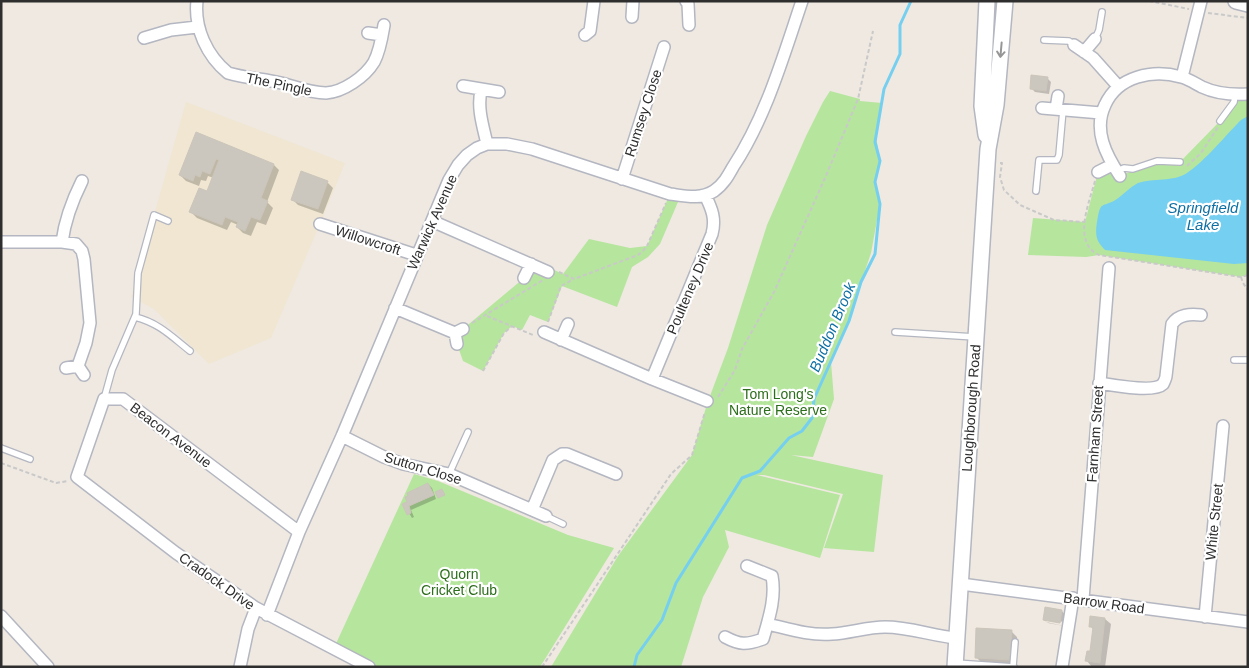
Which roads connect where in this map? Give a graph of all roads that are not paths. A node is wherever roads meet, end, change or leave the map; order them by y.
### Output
1 (197, 1) edge
2 (594, 1) edge
3 (633, 1) edge
4 (686, 1) edge
5 (802, 1) edge
6 (987, 1) edge
7 (1005, 1) edge
8 (1201, 1) edge
9 (1236, 1) edge
10 (1248, 4) edge
11 (1102, 12) dead end
12 (632, 16) dead end
13 (688, 25) dead end
14 (197, 28) junction
15 (368, 33) dead end
16 (585, 35) dead end
17 (144, 38) dead end
18 (1095, 39) joint
19 (1044, 40) dead end
20 (1074, 45) joint
21 (664, 47) dead end
22 (1084, 52) junction
23 (1182, 78) junction
24 (463, 86) dead end
25 (1118, 86) junction
26 (481, 90) junction
27 (499, 92) dead end
28 (1248, 94) edge
29 (1235, 95) junction
30 (1058, 96) dead end
31 (1042, 108) dead end
32 (1060, 110) junction
33 (1101, 113) junction
34 (1219, 124) road end
35 (487, 144) junction
36 (987, 156) junction
37 (1181, 165) road end
38 (1116, 171) junction
39 (1098, 172) road end
40 (622, 179) junction
41 (82, 181) dead end
42 (1036, 191) dead end
43 (705, 195) junction
44 (168, 221) dead end
45 (432, 221) junction
46 (320, 224) dead end
47 (1, 242) edge
48 (62, 242) junction
49 (416, 255) junction
50 (531, 264) junction
51 (1109, 268) dead end
52 (548, 272) road end
53 (524, 278) dead end
54 (395, 308) junction
55 (1201, 315) dead end
56 (135, 317) junction
57 (568, 324) dead end
58 (544, 332) road end
59 (895, 332) dead end
60 (458, 335) road end
61 (975, 337) junction
62 (561, 340) junction
63 (190, 351) dead end
64 (1234, 360) dead end
65 (1248, 360) edge
66 (76, 370) dead end
67 (652, 379) junction
68 (1099, 383) junction
69 (104, 399) junction
70 (707, 401) road end
71 (1223, 426) dead end
72 (468, 432) dead end
73 (342, 436) junction
74 (1, 448) edge
75 (30, 460) dead end
76 (448, 474) junction
77 (616, 474) dead end
78 (532, 510) junction
79 (546, 516) joint
80 (564, 524) dead end
81 (300, 532) junction
82 (747, 566) dead end
83 (961, 584) junction
84 (1078, 599) junction
85 (256, 608) junction
86 (267, 615) junction
87 (1, 616) edge
88 (1205, 617) junction
89 (1248, 622) edge
90 (768, 624) junction
91 (725, 637) dead end
92 (957, 638) junction
93 (1015, 642) dead end
94 (955, 665) edge
95 (48, 667) edge
96 (240, 667) edge
97 (369, 667) edge
98 (1014, 667) edge
99 (1062, 667) edge

1 - 14 street, The Pingle
2 - 16 street
3 - 12 street
4 - 13 street
5 - 43 street
6 - 36 street, Loughborough Road
7 -> 36 street, Loughborough Road
8 - 23 street
9 - 10 street
11 - 18 lane
14 - 15 street, The Pingle
14 - 17 street
18 - 22 street
19 - 20 lane
20 - 22 street
21 - 40 street, Rumsey Close
22 - 25 street
23 - 25 street
23 - 29 street
24 - 26 street
25 - 33 street
26 - 27 street
26 - 35 street
28 - 29 street
29 - 34 lane
30 - 32 street
31 - 32 street
32 - 33 street
32 - 42 lane
33 - 38 street
35 - 40 street
35 - 45 street, Warwick Avenue
36 - 61 street, Loughborough Road
37 - 38 lane
38 - 39 street
40 - 43 street
41 - 48 street
43 - 67 street, Poulteney Drive
44 - 56 lane
45 - 49 street, Warwick Avenue
45 - 50 street
46 - 49 street, Willowcroft
47 - 48 street
48 - 66 street
49 - 54 street, Warwick Avenue
50 - 52 street
50 - 53 street
51 - 68 street, Farnham Street
54 - 60 street
54 - 73 street, Warwick Avenue
55 - 68 street
56 - 63 lane
56 - 69 lane
57 - 62 street
58 - 62 street
59 - 61 lane
61 - 83 street, Loughborough Road
62 - 67 street
64 - 65 lane
67 - 70 street
68 - 84 street, Farnham Street
69 - 81 street, Beacon Avenue
69 - 85 street, Cradock Drive
71 - 88 street, White Street
72 - 76 lane
73 - 76 street, Sutton Close
73 - 81 street, Warwick Avenue
74 - 75 lane
76 - 78 street, Sutton Close
77 - 78 street
78 - 79 street, Sutton Close
79 - 80 lane
81 - 86 street, Warwick Avenue
82 - 90 street
83 - 84 street, Barrow Road
83 - 92 street, Loughborough Road
84 - 88 street, Barrow Road
84 - 99 street, Farnham Street
85 - 86 street, Cradock Drive
85 - 96 street
86 - 97 street, Cradock Drive
87 - 95 street
88 - 89 street, Barrow Road
90 - 91 street
90 - 92 street
92 - 94 street, Loughborough Road
93 - 98 lane
94 - 98 lane

